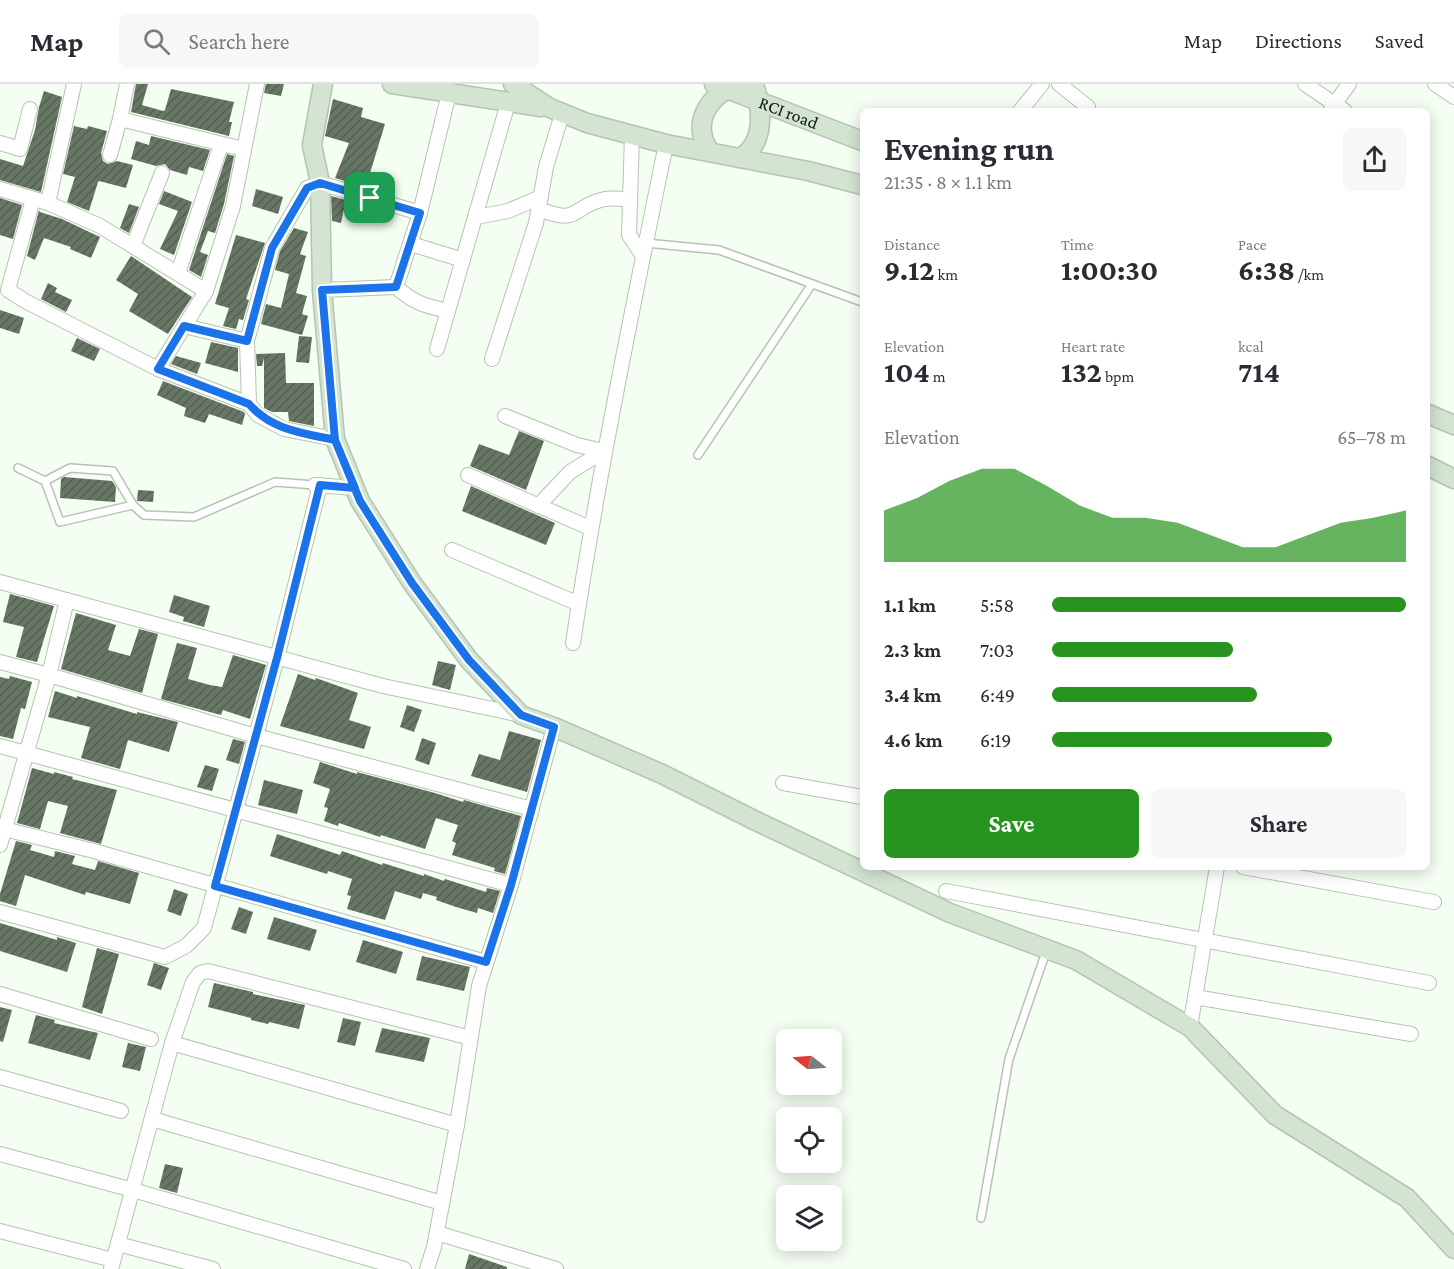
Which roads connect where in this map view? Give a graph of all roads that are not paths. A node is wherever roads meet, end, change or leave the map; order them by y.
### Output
1 (74, 84) edge
2 (127, 84) edge
3 (257, 84) edge
4 (323, 84) edge
5 (392, 84) edge
6 (513, 84) edge
7 (754, 84) edge
8 (1042, 84) edge
9 (1059, 84) edge
10 (1305, 84) edge
11 (1349, 84) edge
12 (1435, 84) edge
13 (726, 86) edge
14 (449, 93) junction
15 (1454, 97) edge
16 (508, 103) junction
17 (760, 103) junction
18 (1088, 107) dead end
19 (1022, 108) edge
20 (1336, 108) edge
21 (1337, 108) edge
22 (30, 109) dead end
23 (556, 111) junction
24 (120, 119) junction
25 (632, 135) junction
26 (860, 140) edge
27 (0, 143) edge
28 (666, 144) junction
29 (221, 145) junction
30 (243, 149) junction
31 (710, 152) junction
32 (110, 155) dead end
33 (740, 158) junction
34 (162, 173) dead end
35 (320, 183) junction
36 (860, 185) edge
37 (1, 193) edge
38 (33, 199) junction
39 (629, 200) junction
40 (48, 203) junction
41 (540, 203) junction
42 (420, 213) junction
43 (476, 216) junction
44 (411, 244) junction
45 (133, 246) junction
46 (644, 249) junction
47 (463, 260) junction
48 (178, 273) junction
49 (812, 284) junction
50 (396, 287) junction
51 (322, 290) junction
52 (206, 291) junction
53 (860, 301) edge
54 (448, 311) junction
55 (184, 326) junction
56 (247, 341) junction
57 (437, 349) dead end
58 (492, 359) dead end
59 (158, 369) junction
60 (249, 404) junction
61 (1430, 415) edge
62 (505, 416) dead end
63 (1454, 425) edge
64 (335, 440) junction
65 (604, 451) junction
66 (698, 455) dead end
67 (1430, 467) edge
68 (18, 468) dead end
69 (468, 475) dead end
70 (1454, 479) edge
71 (45, 481) junction
72 (317, 485) junction
73 (355, 488) junction
74 (134, 505) junction
75 (538, 506) junction
76 (590, 528) junction
77 (452, 550) dead end
78 (0, 582) edge
79 (67, 600) junction
80 (579, 604) junction
81 (573, 644) dead end
82 (277, 658) junction
83 (0, 662) edge
84 (49, 675) junction
85 (521, 715) junction
86 (554, 727) junction
87 (256, 736) junction
88 (0, 746) edge
89 (26, 753) junction
90 (783, 783) dead end
91 (860, 797) edge
92 (532, 809) junction
93 (236, 810) junction
94 (2, 829) edge
95 (0, 845) edge
96 (1216, 870) edge
97 (1259, 870) edge
98 (511, 885) junction
99 (215, 886) junction
100 (946, 891) dead end
101 (1434, 902) dead end
102 (0, 912) edge
103 (1204, 940) junction
104 (1047, 949) junction
105 (486, 962) junction
106 (1429, 983) dead end
107 (0, 994) edge
108 (1195, 997) junction
109 (1190, 1027) junction
110 (1410, 1034) dead end
111 (471, 1038) junction
112 (151, 1039) dead end
113 (172, 1043) junction
114 (0, 1077) edge
115 (121, 1111) dead end
116 (152, 1119) junction
117 (457, 1125) junction
118 (0, 1154) edge
119 (132, 1190) junction
120 (442, 1203) junction
121 (981, 1218) dead end
122 (0, 1231) edge
123 (437, 1233) junction
124 (118, 1244) junction
125 (1454, 1249) edge
126 (112, 1264) edge
127 (213, 1269) edge
128 (404, 1269) edge
129 (428, 1269) edge
130 (556, 1269) edge

1 - 40 street
2 - 24 street
3 - 30 street
4 - 35 street
5 - 14 street
6 - 23 street
7 - 17 street
8 - 19 street
9 - 18 street
10 - 20 street
11 - 21 street
12 - 15 street
13 - 17 street, RCI road
13 - 31 street
14 - 16 street
14 - 42 street
16 - 23 street
16 - 43 street
17 - 26 street, RCI road
17 - 33 street
22 - 27 street
23 - 25 street
23 - 41 street
24 - 29 street
24 - 32 street
25 - 28 street
25 - 39 street
28 - 31 street
28 - 46 street
29 - 30 street
29 - 48 street
30 - 52 street
31 - 33 street
33 - 36 street
34 - 45 street
35 - 42 street
35 - 51 street
35 - 56 street
37 - 38 street
38 - 40 street
38 - 59 street
39 - 41 street
39 - 46 street
40 - 45 street
41 - 43 street
41 - 58 street
42 - 44 street
43 - 47 street
44 - 47 street
44 - 50 street
45 - 48 street
46 - 49 lane
46 - 65 street
47 - 54 street
48 - 52 street
49 - 53 lane
49 - 66 lane
50 - 51 street
50 - 54 street
51 - 64 street
52 - 55 street
54 - 57 street
55 - 56 street
55 - 59 street
56 - 60 street
59 - 60 street
60 - 64 street
61 - 63 street
62 - 65 street
64 - 73 street
65 - 75 street
65 - 76 street
67 - 70 street
68 - 71 lane
69 - 75 street
71 - 74 lane
71 - 74 lane
72 - 73 street
72 - 74 lane
72 - 82 street
73 - 85 street
75 - 76 street
76 - 80 street
77 - 80 street
78 - 79 street
79 - 82 street
79 - 84 street
80 - 81 street
82 - 85 street
82 - 87 street
83 - 84 street
84 - 87 street
84 - 89 street
85 - 86 street
86 - 92 street
86 - 104 street
87 - 92 street
87 - 93 street
88 - 89 street
89 - 93 street
89 - 94 street
90 - 91 street
92 - 98 street
93 - 98 street
93 - 99 street
94 - 95 street
94 - 99 street
96 - 103 street
97 - 101 street
98 - 105 street
99 - 102 street
99 - 105 street
100 - 103 street
103 - 106 street
103 - 108 street
104 - 109 street
104 - 121 lane
105 - 111 street
107 - 112 street
108 - 109 street
108 - 110 street
109 - 125 street
111 - 113 street
111 - 117 street
113 - 116 street
113 - 117 street
114 - 115 street
116 - 119 street
116 - 120 street
117 - 120 street
118 - 119 street
119 - 124 street
119 - 128 street
120 - 123 street
122 - 126 street
123 - 129 street
123 - 130 street
124 - 126 street
124 - 127 street

